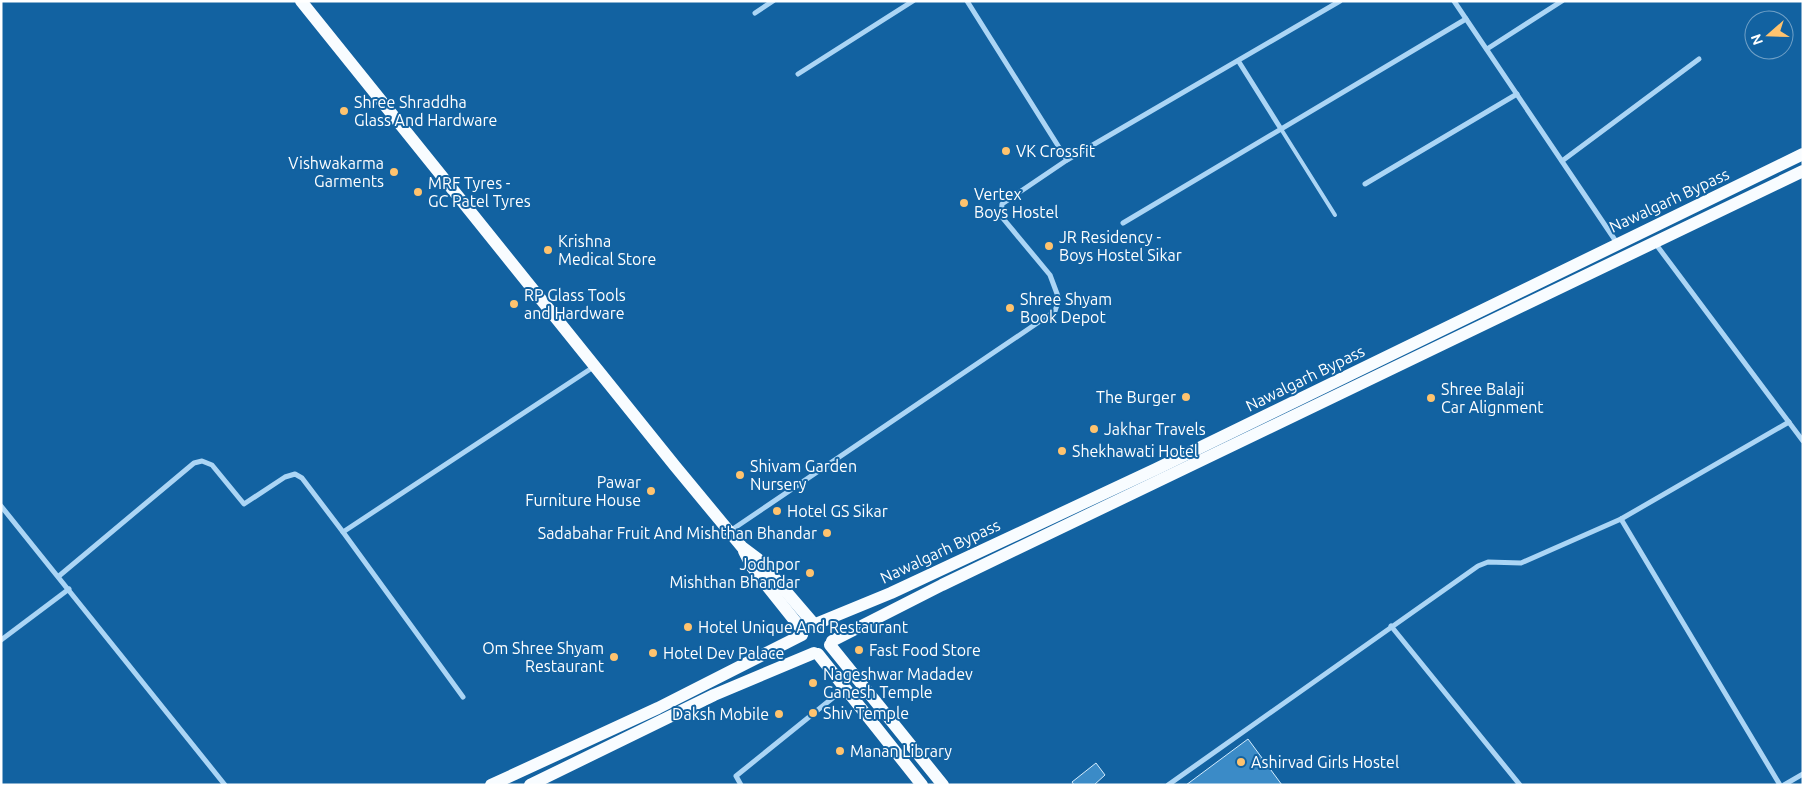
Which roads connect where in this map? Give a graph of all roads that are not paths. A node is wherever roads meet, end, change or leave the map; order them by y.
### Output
1 (301, 1) edge
2 (773, 1) edge
3 (913, 1) edge
4 (967, 1) edge
5 (1340, 1) edge
6 (1454, 1) edge
7 (1562, 1) edge
8 (755, 13) dead end
9 (1466, 19) junction
10 (1486, 49) junction
11 (1699, 59) dead end
12 (1239, 62) junction
13 (798, 74) dead end
14 (1517, 94) junction
15 (1281, 129) junction
16 (1803, 154) edge
17 (1067, 160) junction
18 (1562, 161) junction
19 (1803, 171) edge
20 (1365, 184) dead end
21 (1335, 215) dead end
22 (1123, 223) dead end
23 (1617, 243) junction
24 (1654, 243) junction
25 (595, 366) junction
26 (1789, 422) junction
27 (1803, 441) edge
28 (1, 506) edge
29 (7, 513) junction
30 (1, 517) edge
31 (1620, 519) junction
32 (729, 531) junction
33 (344, 532) junction
34 (936, 571) junction
35 (59, 576) junction
36 (942, 585) junction
37 (70, 589) junction
38 (1391, 626) junction
39 (809, 628) junction
40 (1, 640) edge
41 (831, 643) junction
42 (816, 653) junction
43 (845, 688) junction
44 (463, 697) dead end
45 (661, 714) junction
46 (1803, 774) edge
47 (225, 785) edge
48 (491, 785) edge
49 (530, 785) edge
50 (740, 785) edge
51 (922, 785) edge
52 (943, 785) edge
53 (1168, 785) edge
54 (1520, 785) edge
55 (1780, 785) edge
56 (1784, 785) edge

1 - 25 main road
2 - 8 street
3 - 13 street
4 - 17 street
5 - 12 street
6 - 9 street
7 - 10 street
9 - 10 street
9 - 15 street
10 - 14 street
11 - 18 street
12 - 15 street
12 - 17 street
14 - 18 street
14 - 20 street
15 - 21 lane
15 - 22 street
16 - 23 main road, Nawalgarh Bypass
17 - 32 street
18 - 23 street
19 - 24 main road, Nawalgarh Bypass
23 - 34 main road, Nawalgarh Bypass
24 - 26 street
24 - 36 main road, Nawalgarh Bypass
25 - 32 main road
25 - 33 street
26 - 27 street
26 - 31 street
28 - 29 street
29 - 30 street
29 - 35 street
31 - 38 street
31 - 55 street
32 - 39 main road
33 - 35 street
33 - 44 street
34 - 36 main road
34 - 39 main road, Nawalgarh Bypass
35 - 37 street
36 - 41 main road, Nawalgarh Bypass
37 - 40 street
37 - 47 street
38 - 53 street
38 - 54 street
39 - 41 main road
39 - 42 main road
39 - 45 main road, Nawalgarh Bypass
41 - 42 main road
41 - 52 main road
42 - 43 main road
42 - 45 main road
43 - 50 street
43 - 51 main road
45 - 48 main road
45 - 49 main road
46 - 56 street

